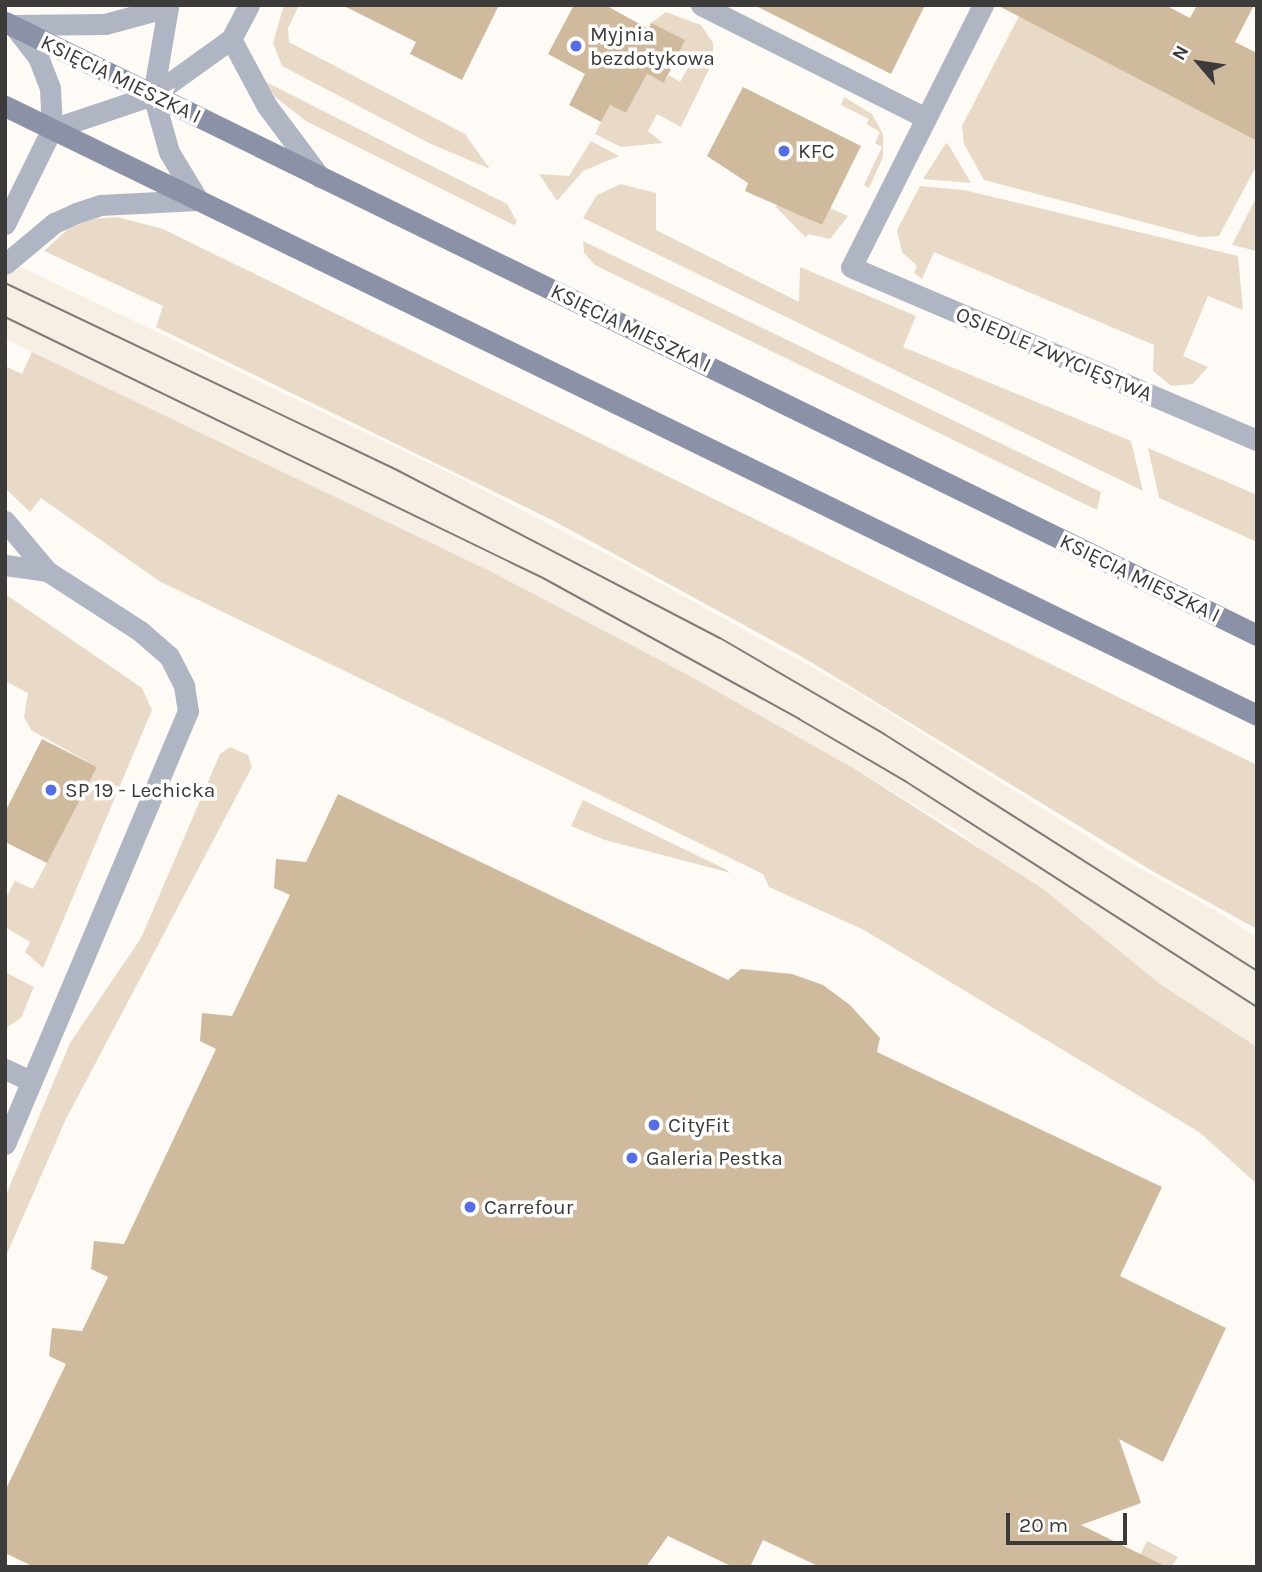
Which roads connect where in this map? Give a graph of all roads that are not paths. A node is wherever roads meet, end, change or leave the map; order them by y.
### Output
1 (249, 5) edge
2 (701, 5) edge
3 (983, 5) edge
4 (169, 6) edge
5 (9, 23) edge
6 (231, 39) junction
7 (153, 94) junction
8 (5, 106) edge
9 (926, 118) junction
10 (52, 129) junction
11 (320, 177) junction
12 (198, 200) junction
13 (5, 224) edge
14 (5, 264) edge
15 (1257, 440) edge
16 (5, 521) edge
17 (5, 565) edge
18 (47, 571) junction
19 (1257, 635) edge
20 (1257, 715) edge
21 (5, 1069) edge
22 (32, 1081) junction
23 (5, 1144) edge

1 - 6 street
2 - 9 street
3 - 9 street
4 - 5 street
4 - 7 street
5 - 7 street, KSIĘCIA MIESZKA I
5 - 10 street
6 - 7 street
6 - 11 street
7 - 10 street
7 - 11 street, KSIĘCIA MIESZKA I
7 - 12 street
8 - 10 street
9 - 15 street, OSIEDLE ZWYCIĘSTWA
10 - 12 street
10 - 13 street
11 - 19 street, KSIĘCIA MIESZKA I
12 - 14 street
12 - 20 street
16 - 18 street
17 - 18 street
18 - 22 street
21 - 22 street
22 - 23 street

